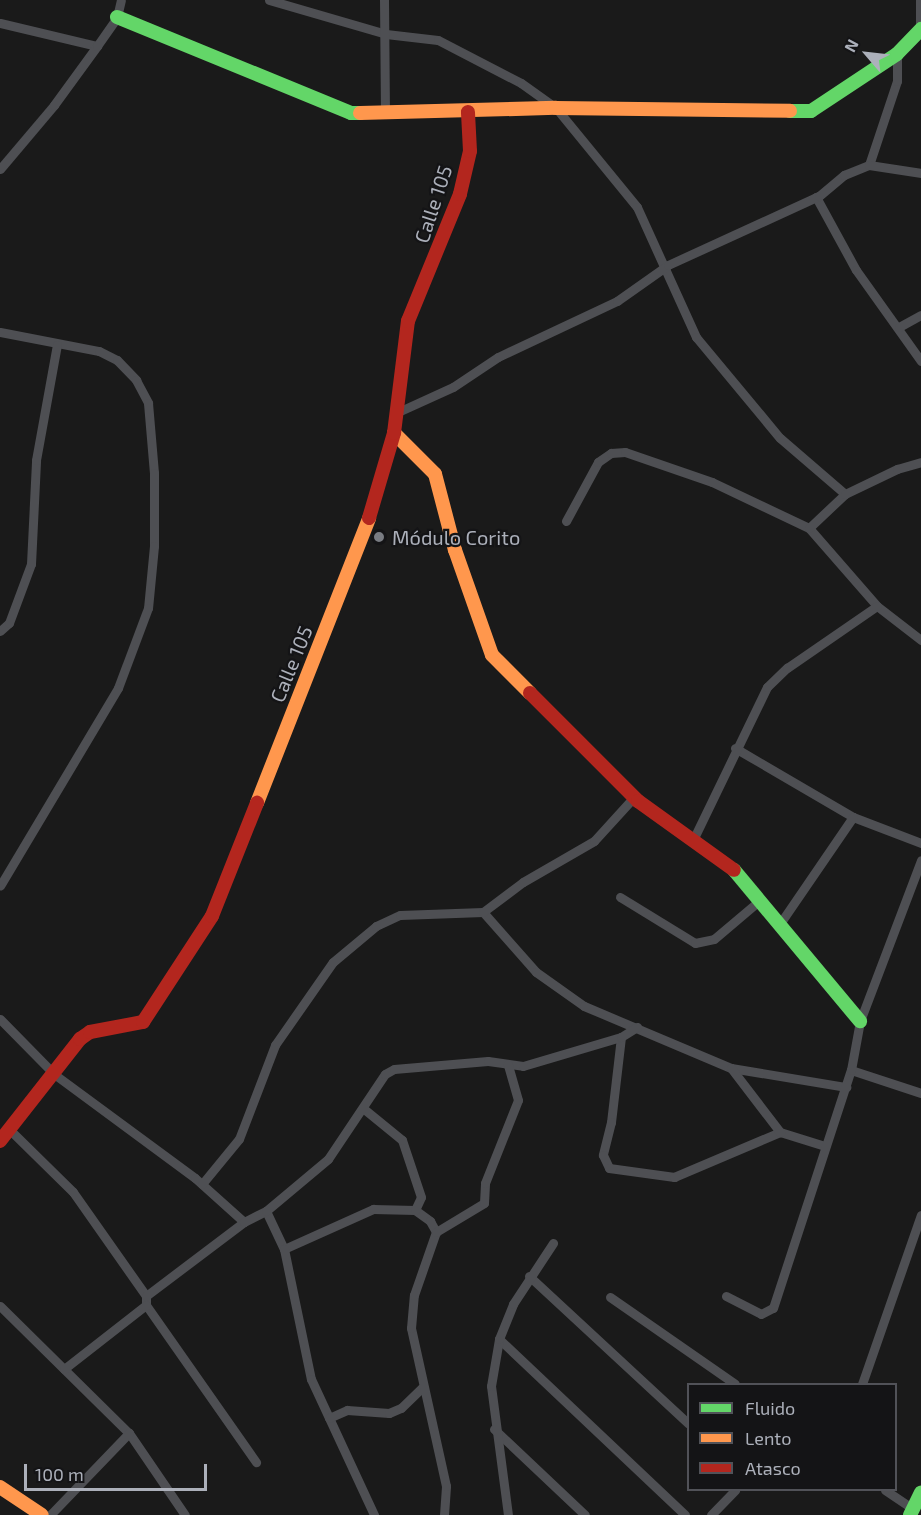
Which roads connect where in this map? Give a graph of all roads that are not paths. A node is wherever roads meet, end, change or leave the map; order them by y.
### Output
1 (121, 0) edge
2 (270, 0) edge
3 (384, 0) edge
4 (920, 0) edge
5 (117, 17) junction
6 (0, 23) edge
7 (920, 29) edge
8 (386, 34) junction
9 (97, 46) junction
10 (897, 54) junction
11 (556, 108) junction
12 (385, 112) junction
13 (468, 112) junction
14 (869, 165) junction
15 (0, 169) edge
16 (921, 173) edge
17 (816, 197) junction
18 (663, 268) junction
19 (921, 315) edge
20 (898, 327) junction
21 (0, 332) edge
22 (57, 345) junction
23 (921, 361) edge
24 (398, 412) junction
25 (394, 433) junction
26 (921, 462) edge
27 (845, 495) junction
28 (566, 521) dead end
29 (809, 528) junction
30 (877, 606) junction
31 (0, 631) edge
32 (921, 640) edge
33 (735, 748) junction
34 (634, 797) junction
35 (853, 817) junction
36 (693, 840) junction
37 (921, 843) edge
38 (921, 860) edge
39 (0, 886) edge
40 (620, 897) dead end
41 (759, 901) junction
42 (483, 912) junction
43 (779, 925) junction
44 (0, 1019) edge
45 (861, 1022) junction
46 (637, 1027) junction
47 (621, 1037) junction
48 (508, 1064) junction
49 (731, 1068) junction
50 (852, 1070) junction
51 (54, 1074) junction
52 (846, 1087) junction
53 (921, 1093) edge
54 (364, 1109) junction
55 (10, 1130) junction
56 (780, 1132) junction
57 (0, 1141) edge
58 (825, 1146) junction
59 (202, 1184) junction
60 (415, 1210) junction
61 (266, 1212) junction
62 (921, 1215) edge
63 (244, 1222) junction
64 (436, 1232) junction
65 (554, 1243) dead end
66 (284, 1249) junction
67 (529, 1276) junction
68 (726, 1296) dead end
69 (610, 1297) dead end
70 (146, 1300) junction
71 (0, 1306) edge
72 (499, 1339) junction
73 (64, 1369) junction
74 (734, 1383) edge
75 (862, 1383) edge
76 (423, 1388) junction
77 (329, 1418) junction
78 (687, 1422) edge
79 (494, 1429) junction
80 (129, 1433) junction
81 (256, 1462) dead end
82 (0, 1486) edge
83 (734, 1491) edge
84 (886, 1491) edge
85 (921, 1492) edge
86 (912, 1512) edge
87 (42, 1515) edge
88 (50, 1515) edge
89 (185, 1515) edge
90 (374, 1515) edge
91 (444, 1515) edge
92 (508, 1515) edge
93 (585, 1515) edge
94 (685, 1515) edge
95 (711, 1515) edge

1 - 5 street
2 - 8 street
3 - 8 street
4 - 7 street
5 - 9 street
5 - 12 street
6 - 9 street
7 - 10 street
8 - 11 street
8 - 12 street
9 - 15 street
10 - 11 street
10 - 14 street
11 - 13 street
11 - 18 street
12 - 13 street
13 - 24 street, Calle 105
14 - 16 street
14 - 17 street
17 - 18 street
17 - 20 street
18 - 24 street
18 - 27 street
19 - 20 street
20 - 23 street
21 - 22 street
22 - 31 street
22 - 39 street
24 - 25 street, Calle 105
25 - 34 street
25 - 51 street, Calle 105
26 - 27 street
27 - 29 street
28 - 29 street
29 - 30 street
30 - 32 street
30 - 33 street
33 - 35 street
33 - 36 street
34 - 36 street
34 - 42 street
35 - 37 street
35 - 43 street
36 - 41 street
38 - 45 street
40 - 41 street
41 - 43 street
42 - 46 street
42 - 59 street
43 - 45 street
44 - 51 street
45 - 50 street
46 - 47 street
46 - 49 street
47 - 48 street
47 - 56 street
48 - 54 street
48 - 64 street
49 - 52 street
49 - 56 street
50 - 52 street
50 - 53 street
51 - 55 street, Calle 105
51 - 59 street
52 - 58 street
54 - 60 street
54 - 61 street
55 - 57 street, Calle 105
55 - 70 street
56 - 58 street
58 - 68 street
59 - 63 street
60 - 64 street
60 - 66 street
61 - 63 street
61 - 66 street
62 - 75 street
63 - 70 street
64 - 76 street
65 - 67 street
66 - 77 street
67 - 72 street
67 - 78 street
69 - 74 street
70 - 73 street
70 - 81 street
71 - 73 street
72 - 79 street
72 - 94 street
73 - 80 street
76 - 77 street
76 - 91 street
77 - 90 street
79 - 92 street
79 - 93 street
80 - 88 street
80 - 89 street
82 - 87 street
83 - 95 street
84 - 86 street
85 - 86 street

